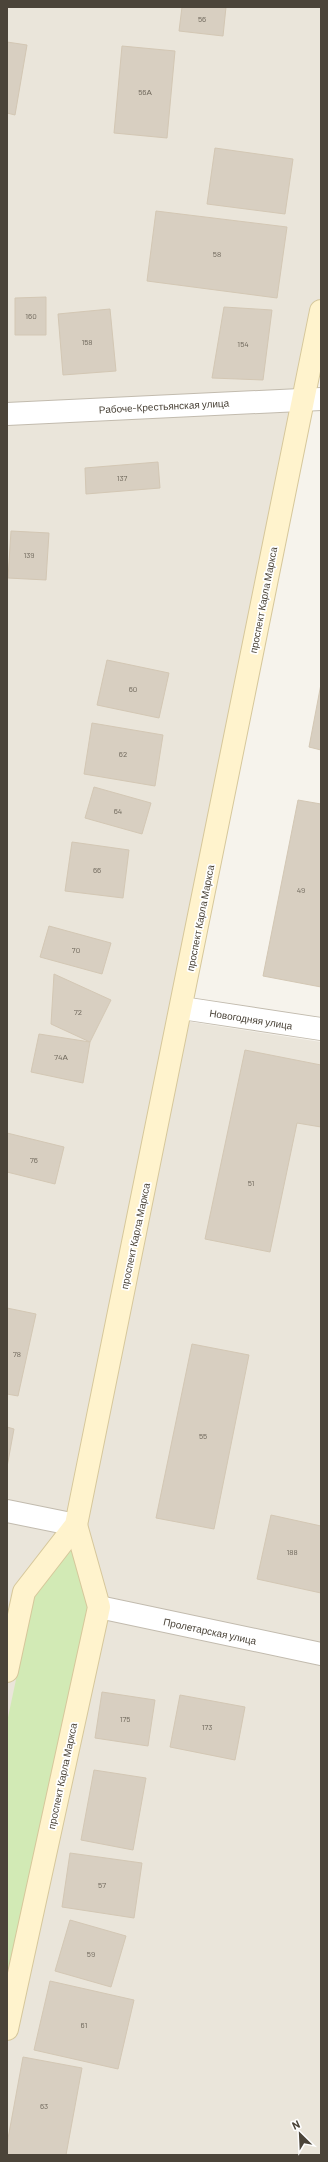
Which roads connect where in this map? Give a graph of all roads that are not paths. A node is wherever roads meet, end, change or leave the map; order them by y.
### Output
1 (321, 311) edge
2 (312, 399) edge
3 (7, 414) edge
4 (182, 1008) junction
5 (321, 1029) edge
6 (7, 1511) edge
7 (76, 1525) junction
8 (99, 1607) junction
9 (321, 1654) edge
10 (7, 1671) edge
11 (7, 2029) edge

1 - 2 main road, проспект Карла Маркса
2 - 3 street, Рабоче-Крестьянская улица
2 - 4 main road, проспект Карла Маркса
4 - 5 street, Новогодняя улица
4 - 7 main road, проспект Карла Маркса
6 - 7 street
7 - 8 main road, проспект Карла Маркса
7 - 10 main road, проспект Карла Маркса
8 - 9 street, Пролетарская улица
8 - 11 main road, проспект Карла Маркса

